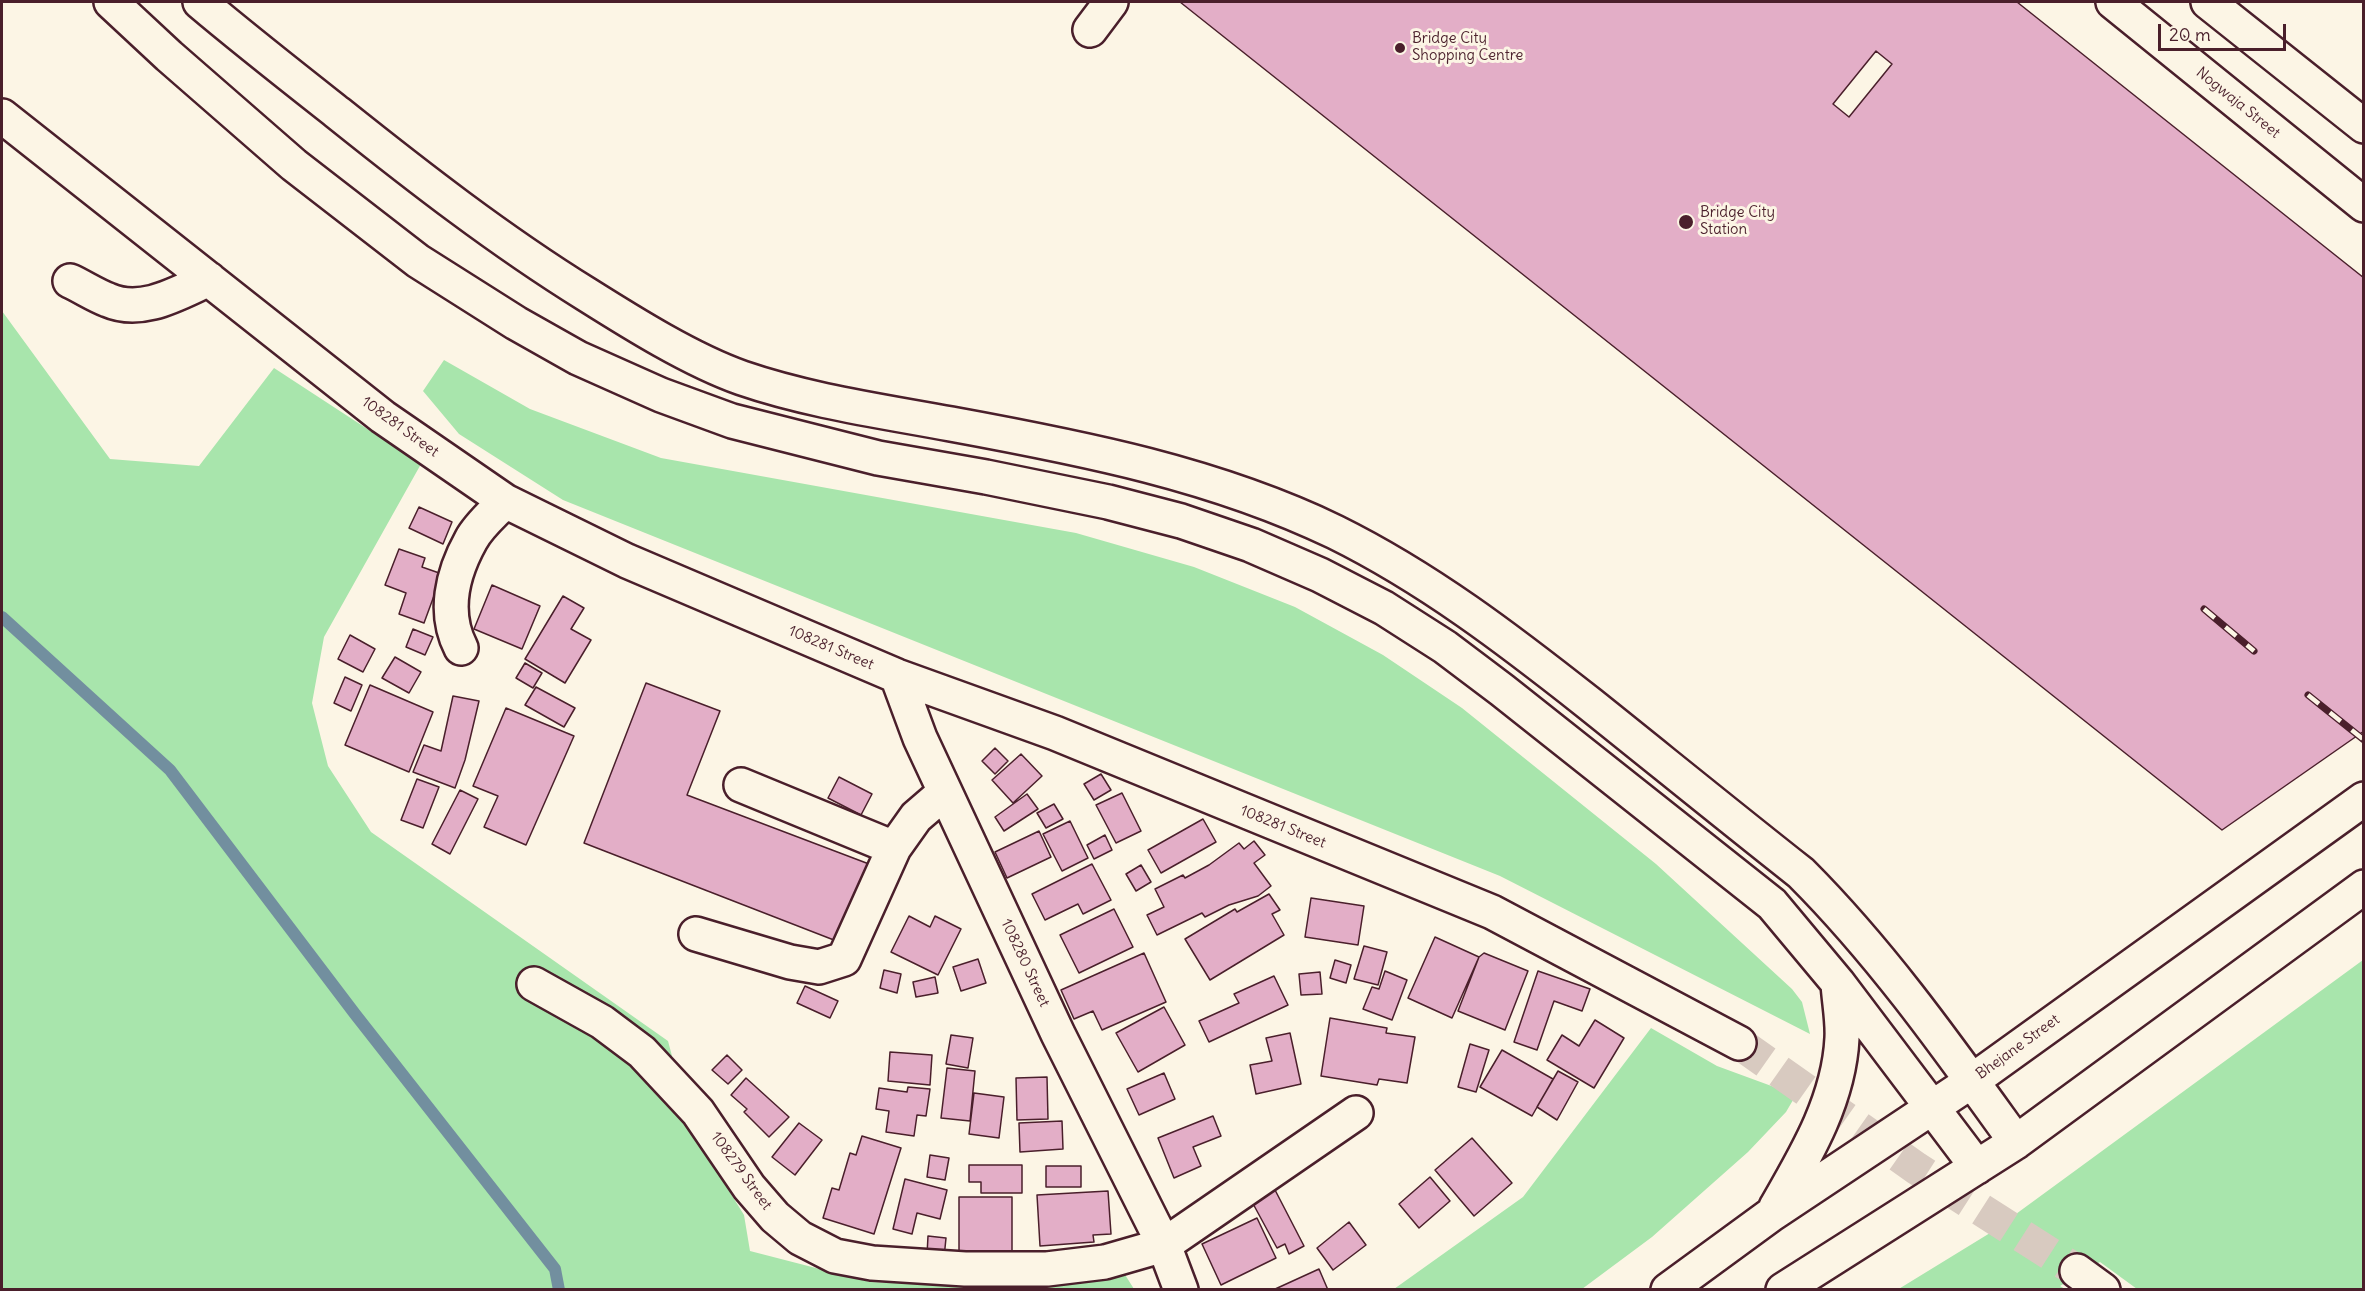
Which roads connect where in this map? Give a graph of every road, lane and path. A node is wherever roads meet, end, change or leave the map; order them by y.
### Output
1 (111, 2) edge
2 (200, 2) edge
3 (1111, 2) edge
4 (2113, 2) edge
5 (2208, 2) edge
6 (1090, 30) dead end
7 (2, 116) edge
8 (2364, 126) edge
9 (2364, 205) edge
10 (209, 279) junction
11 (70, 281) dead end
12 (506, 501) junction
13 (461, 648) dead end
14 (897, 676) junction
15 (741, 785) dead end
16 (945, 792) junction
17 (2364, 799) edge
18 (894, 848) junction
19 (2364, 886) edge
20 (696, 934) dead end
21 (1838, 982) junction
22 (534, 984) dead end
23 (1739, 1043) tunnel mouth
24 (1972, 1081) junction
25 (1932, 1106) junction
26 (1356, 1113) dead end
27 (2016, 1142) junction
28 (1977, 1167) junction
29 (1772, 1214) junction
30 (1164, 1245) junction
31 (1181, 1290) edge
32 (1668, 1290) edge
33 (1783, 1290) edge

1 - 21 street
2 - 24 street
3 - 6 street
4 - 9 street, Nogwaja Street
5 - 8 street
7 - 10 street, 108281 Street
10 - 11 street
10 - 12 street, 108281 Street
12 - 13 street
12 - 14 street, 108281 Street
14 - 16 street, 108280 Street
14 - 23 street, 108281 Street
15 - 18 street
16 - 18 street
16 - 30 street, 108280 Street
17 - 24 street, Bhejane Street
18 - 20 street
19 - 27 street
21 - 25 street
21 - 29 street
22 - 30 street, 108279 Street
24 - 25 street, Bhejane Street
24 - 27 street
25 - 28 street
25 - 29 street, Bhejane Street
26 - 30 street
27 - 28 street
28 - 33 street
29 - 32 street, Bhejane Street
30 - 31 street, 108280 Street

